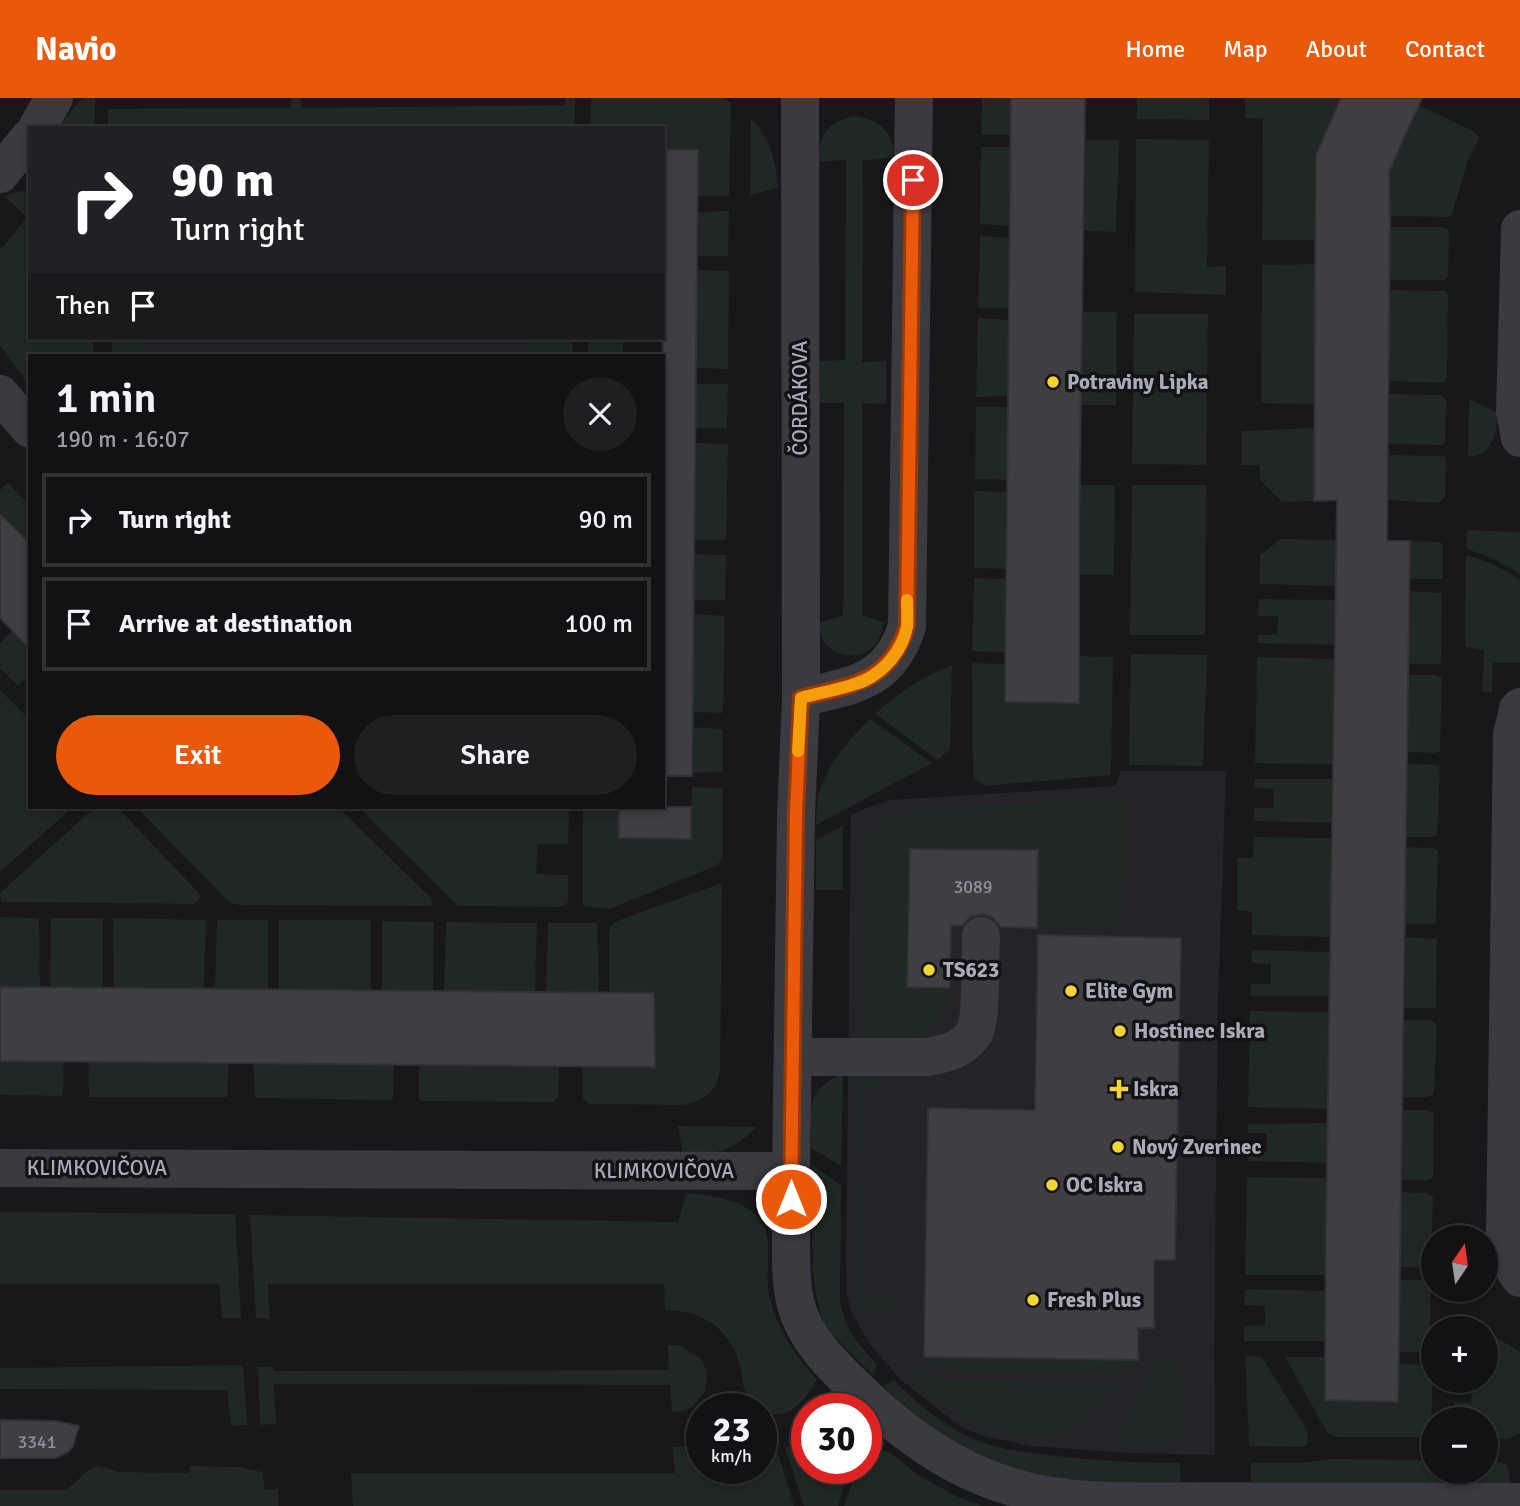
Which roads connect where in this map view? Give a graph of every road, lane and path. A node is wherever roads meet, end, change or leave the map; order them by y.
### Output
1 (54, 98) edge
2 (800, 98) edge
3 (914, 98) edge
4 (38, 126) edge
5 (28, 139) edge
6 (0, 174) edge
7 (1520, 229) edge
8 (0, 394) edge
9 (28, 427) edge
10 (1520, 438) edge
11 (801, 698) junction
12 (1520, 706) edge
13 (981, 936) dead end
14 (793, 1056) junction
15 (0, 1168) edge
16 (791, 1171) junction
17 (1520, 1278) edge
18 (1520, 1502) edge
19 (1418, 1504) edge

1 - 4 street
2 - 11 street, ČORDÁKOVA
3 - 11 street
5 - 6 street
7 - 10 street
8 - 9 street
11 - 14 street, ČORDÁKOVA
12 - 17 street
13 - 14 street
14 - 16 street, ČORDÁKOVA
15 - 16 street, KLIMKOVIČOVA
16 - 19 street
18 - 19 street

